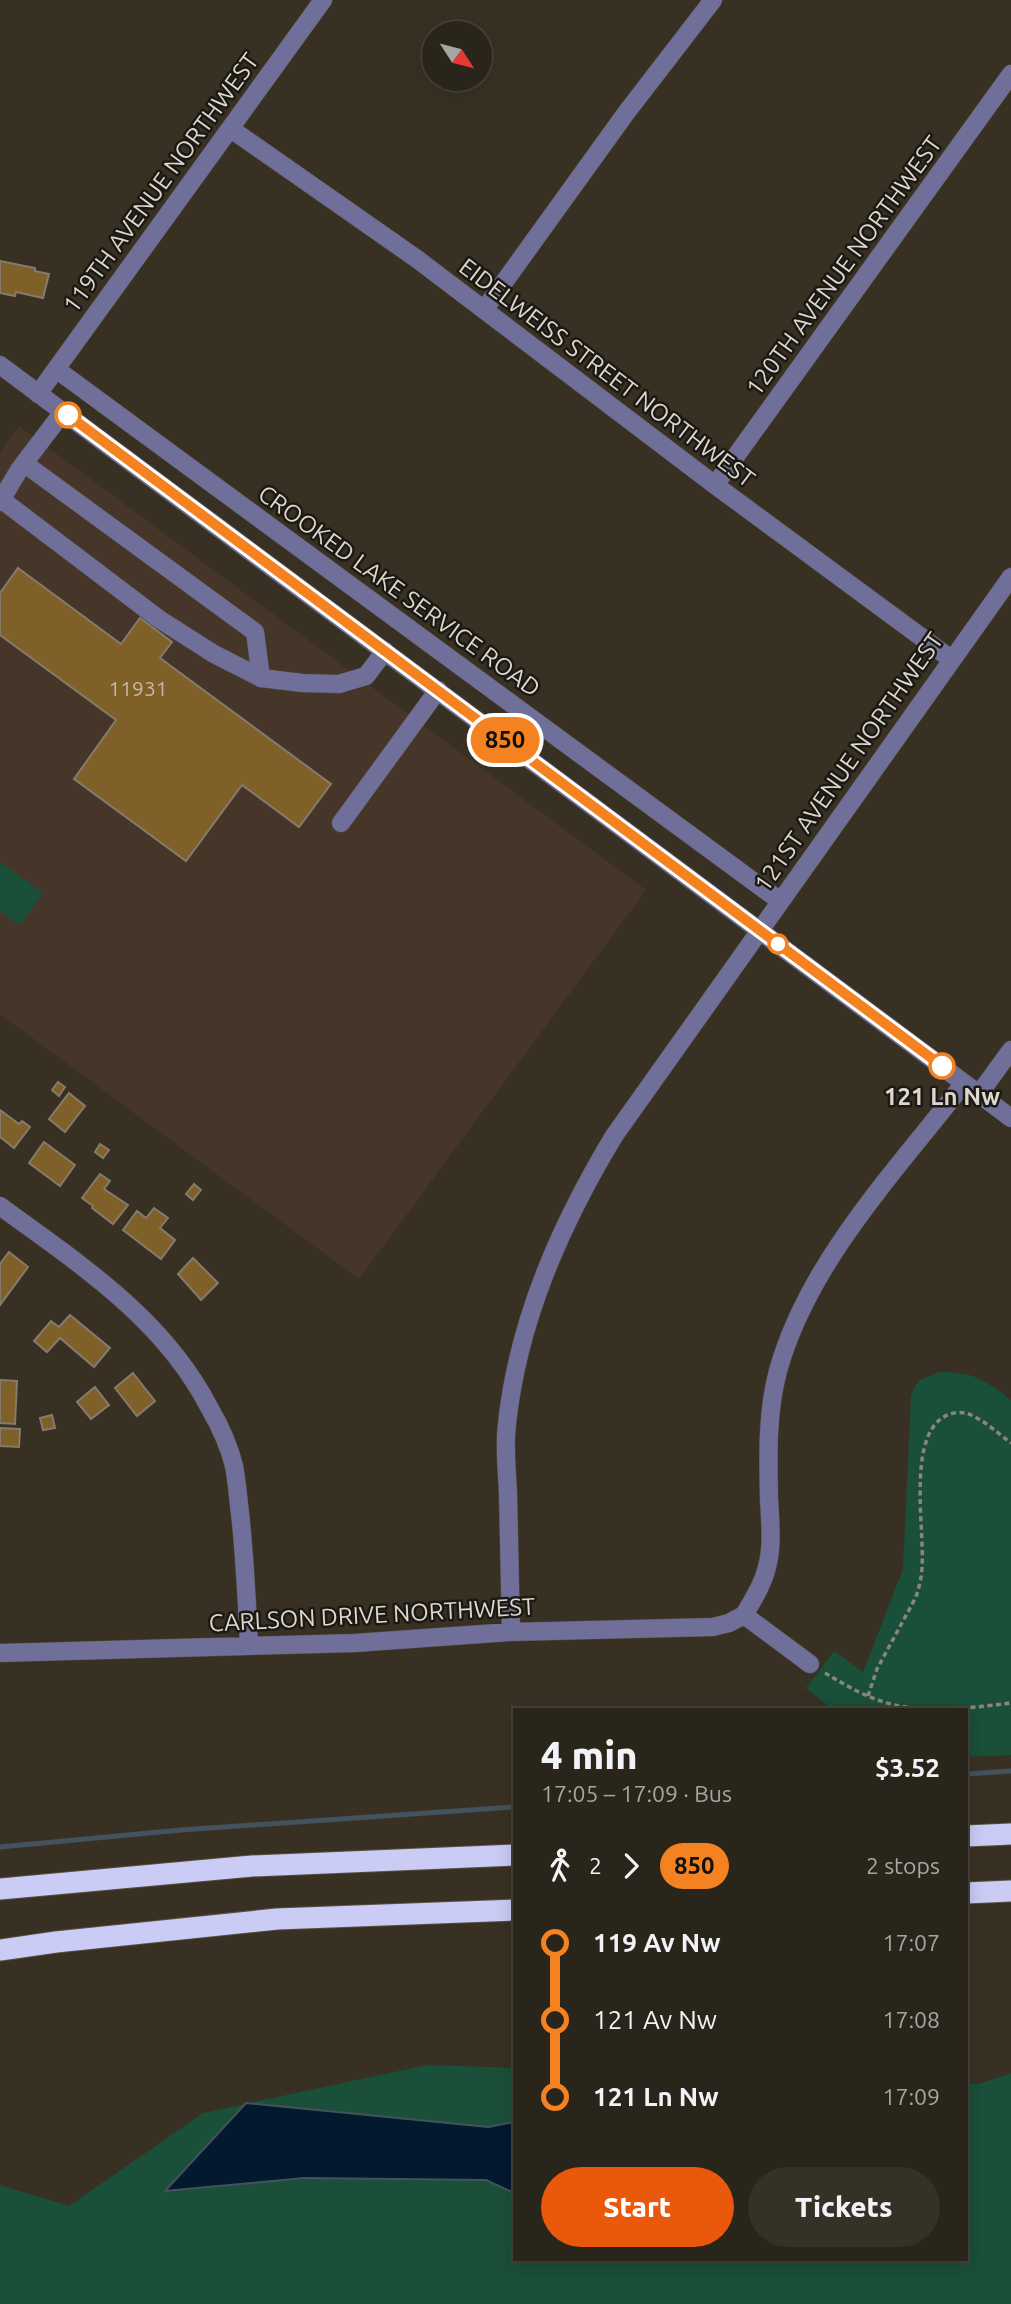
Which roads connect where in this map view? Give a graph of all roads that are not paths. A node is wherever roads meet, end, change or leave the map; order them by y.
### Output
1 (323, 0) edge
2 (713, 0) edge
3 (1011, 74) edge
4 (231, 129) junction
5 (484, 310) junction
6 (0, 365) edge
7 (56, 369) junction
8 (38, 394) junction
9 (63, 412) junction
10 (24, 464) junction
11 (715, 485) junction
12 (1, 501) edge
13 (1011, 577) edge
14 (385, 651) junction
15 (951, 659) junction
16 (261, 678) junction
17 (438, 690) junction
18 (341, 823) dead end
19 (780, 901) junction
20 (759, 930) junction
21 (1011, 1050) edge
22 (964, 1083) junction
23 (979, 1094) junction
24 (1011, 1118) edge
25 (0, 1206) edge
26 (744, 1615) junction
27 (511, 1632) junction
28 (249, 1646) junction
29 (0, 1653) edge
30 (810, 1664) road end
31 (1011, 1834) edge
32 (968, 1836) edge
33 (513, 1855) edge
34 (0, 1889) edge
35 (1011, 1891) edge
36 (968, 1893) edge
37 (513, 1910) edge
38 (0, 1950) edge

1 - 4 street, 119TH AVENUE NORTHWEST
2 - 5 street
3 - 11 street, 120TH AVENUE NORTHWEST
4 - 5 street, EIDELWEISS STREET NORTHWEST
4 - 7 street, 119TH AVENUE NORTHWEST
5 - 11 street, EIDELWEISS STREET NORTHWEST
6 - 8 street
7 - 8 street, 119TH AVENUE NORTHWEST
7 - 19 street, CROOKED LAKE SERVICE ROAD
8 - 9 street
9 - 10 street
9 - 14 street
10 - 12 street
10 - 16 street
11 - 15 street, EIDELWEISS STREET NORTHWEST
12 - 16 street
13 - 15 street, 121ST AVENUE NORTHWEST
14 - 16 street
14 - 17 street
15 - 19 street, 121ST AVENUE NORTHWEST
17 - 18 street
17 - 20 street
19 - 20 street, 121ST AVENUE NORTHWEST
20 - 22 street
20 - 27 street, 121ST AVENUE NORTHWEST
21 - 23 street
22 - 23 street
22 - 26 street
23 - 24 street
25 - 28 street
26 - 27 street, CARLSON DRIVE NORTHWEST
26 - 30 street
27 - 28 street, CARLSON DRIVE NORTHWEST
28 - 29 street, CARLSON DRIVE NORTHWEST
31 - 32 highway
33 - 34 highway
35 - 36 highway
37 - 38 highway

